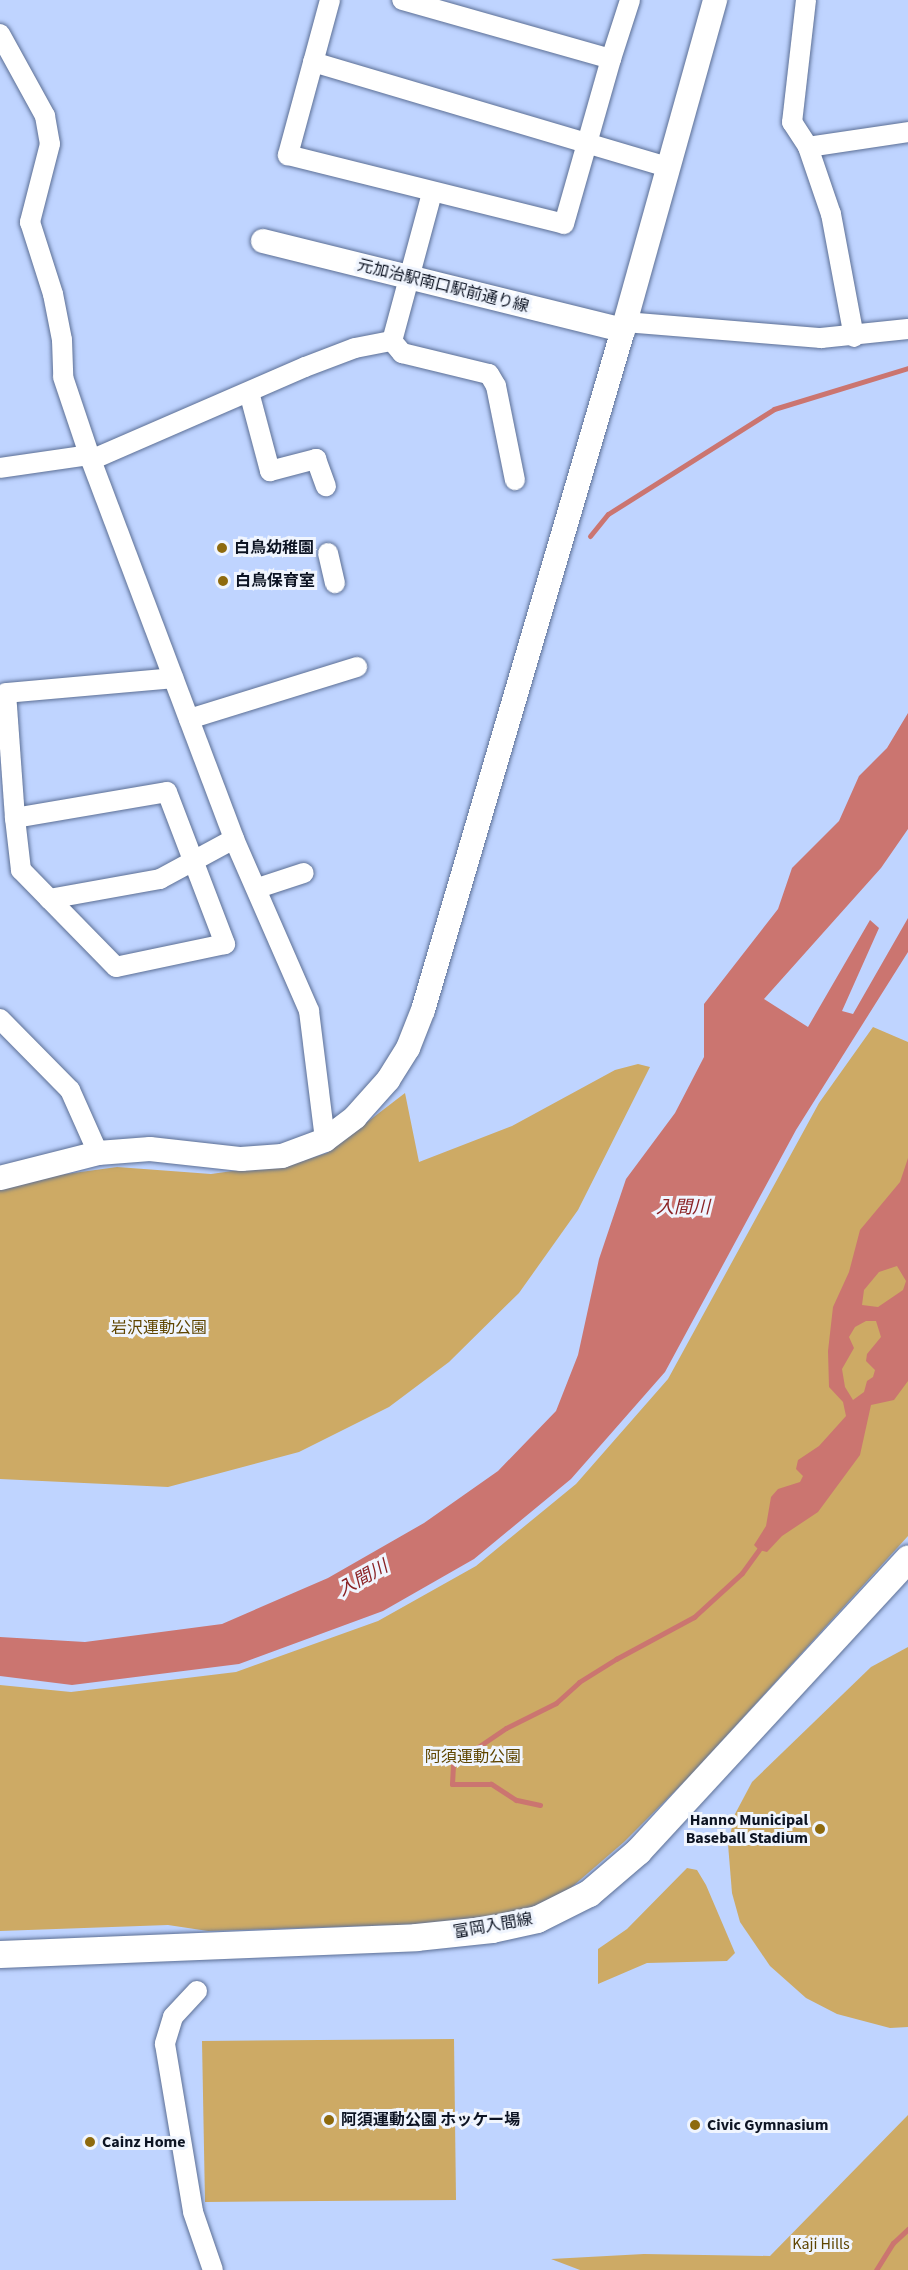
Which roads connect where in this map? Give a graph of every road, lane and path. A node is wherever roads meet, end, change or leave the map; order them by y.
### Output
1 (330, 0) edge
2 (402, 0) edge
3 (630, 0) edge
4 (715, 0) edge
5 (806, 0) edge
6 (0, 34) edge
7 (611, 59) junction
8 (313, 62) junction
9 (908, 132) edge
10 (586, 143) junction
11 (808, 147) junction
12 (667, 167) junction
13 (432, 193) junction
14 (263, 241) dead end
15 (410, 278) junction
16 (624, 326) junction
17 (908, 329) edge
18 (854, 337) junction
19 (392, 340) junction
20 (249, 392) junction
21 (90, 458) junction
22 (0, 468) edge
23 (516, 480) dead end
24 (326, 486) dead end
25 (328, 553) dead end
26 (335, 583) dead end
27 (357, 668) dead end
28 (173, 678) junction
29 (189, 719) junction
30 (15, 818) junction
31 (234, 839) junction
32 (194, 861) junction
33 (304, 873) dead end
34 (258, 888) junction
35 (49, 899) junction
36 (0, 1019) edge
37 (325, 1140) junction
38 (98, 1153) junction
39 (0, 1178) edge
40 (908, 1558) edge
41 (0, 1953) edge
42 (197, 1991) dead end
43 (213, 2270) edge

1 - 8 street
2 - 7 street
3 - 7 street
4 - 12 street
5 - 11 street
6 - 21 street
7 - 10 street
8 - 10 street
8 - 13 street
9 - 11 street
10 - 12 street
10 - 13 street
11 - 18 street
12 - 16 street
13 - 15 street
14 - 15 street, 元加治駅南口駅前通り線
15 - 16 street, 元加治駅南口駅前通り線
15 - 19 street
16 - 18 street
16 - 37 street
17 - 18 street
19 - 20 street
19 - 23 street
20 - 21 street
20 - 24 street
21 - 22 street
21 - 28 street
25 - 26 street
27 - 29 street
28 - 29 street
28 - 30 street
29 - 31 street
30 - 32 street
30 - 35 street
31 - 32 street
31 - 34 street
32 - 35 street
32 - 35 street
33 - 34 street
34 - 37 street
36 - 38 street
37 - 38 street
38 - 39 street
40 - 41 main road, 富岡入間線
42 - 43 street

